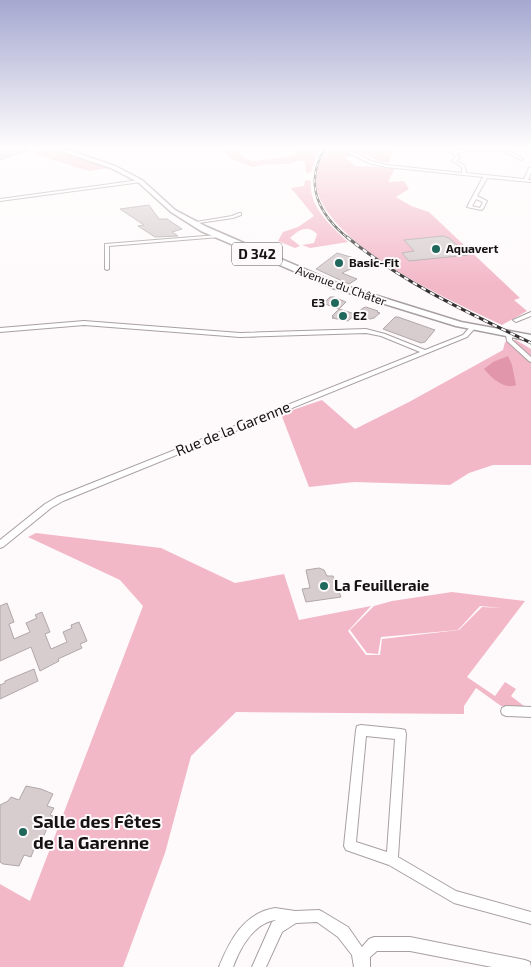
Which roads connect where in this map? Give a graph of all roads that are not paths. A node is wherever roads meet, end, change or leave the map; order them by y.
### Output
1 (43, 194) edge
2 (154, 194) edge
3 (477, 194) edge
4 (475, 197) dead end
5 (0, 200) edge
6 (239, 214) dead end
7 (192, 223) junction
8 (218, 236) junction
9 (107, 269) dead end
10 (531, 314) edge
11 (516, 320) dead end
12 (472, 327) junction
13 (0, 330) edge
14 (531, 334) edge
15 (509, 335) junction
16 (531, 338) edge
17 (425, 352) junction
18 (531, 360) edge
19 (0, 545) edge
20 (506, 711) dead end
21 (531, 712) edge
22 (392, 860) junction
23 (295, 917) junction
24 (531, 918) edge
25 (226, 967) edge
26 (259, 967) edge
27 (361, 967) edge
28 (525, 967) edge

1 - 5 street
2 - 7 main road, Avenue du Châter / D 342
3 - 4 street
6 - 7 street
7 - 8 main road, Avenue du Châter / D 342
8 - 9 street
8 - 12 main road, Avenue du Châter / D 342
10 - 11 street
12 - 14 main road, D 342
12 - 15 main road, D 342
12 - 17 street, Rue de la Garenne
13 - 17 street
15 - 16 main road, D 342
15 - 18 street
17 - 19 street, Rue de la Garenne
20 - 21 street
22 - 22 street
22 - 24 street
23 - 25 street
23 - 26 street
23 - 27 street
27 - 28 street

